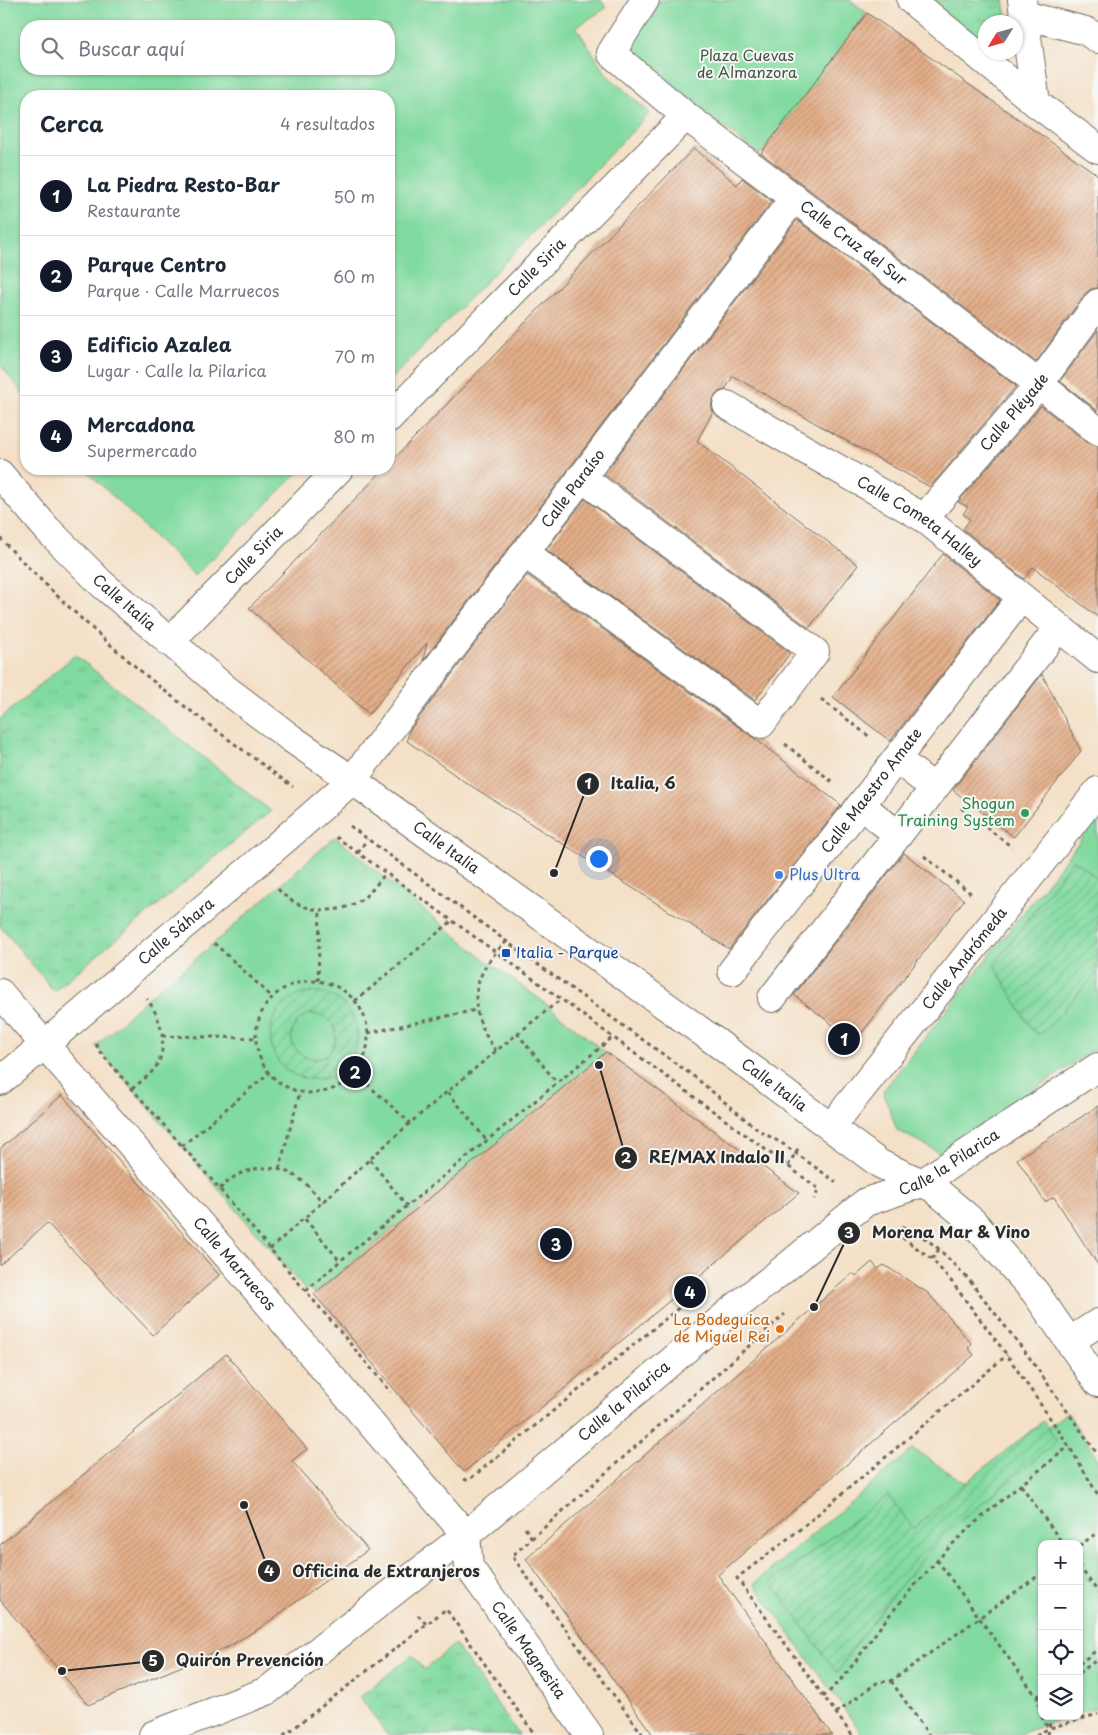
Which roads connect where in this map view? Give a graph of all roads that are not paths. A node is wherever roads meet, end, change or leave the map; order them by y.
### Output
1 (645, 0) edge
2 (911, 0) edge
3 (1023, 8) edge
4 (1098, 39) edge
5 (1036, 103) junction
6 (686, 116) junction
7 (1098, 149) edge
8 (794, 198) junction
9 (1098, 303) edge
10 (1039, 384) junction
11 (727, 405) dead end
12 (395, 412) edge
13 (1098, 431) edge
14 (0, 474) edge
15 (333, 475) edge
16 (581, 477) junction
17 (924, 518) junction
18 (524, 553) junction
19 (1011, 611) dead end
20 (1049, 640) dead end
21 (169, 642) junction
22 (1098, 659) edge
23 (897, 759) junction
24 (352, 780) junction
25 (934, 788) junction
26 (1098, 791) edge
27 (861, 805) junction
28 (898, 835) junction
29 (732, 971) dead end
30 (0, 993) edge
31 (772, 998) dead end
32 (45, 1046) junction
33 (1098, 1067) edge
34 (0, 1081) edge
35 (831, 1128) junction
36 (922, 1183) junction
37 (1098, 1323) edge
38 (1070, 1341) junction
39 (1098, 1382) edge
40 (466, 1535) junction
41 (153, 1735) edge
42 (589, 1735) edge

1 - 6 street, Calle Cruz del Sur
2 - 5 street
3 - 4 street
3 - 5 street
5 - 7 street
6 - 8 street, Calle Cruz del Sur
6 - 12 street, Calle Siria
8 - 10 street, Calle Cruz del Sur
8 - 16 street, Calle Paraíso
9 - 10 street, Calle Pléyade
10 - 13 street, Calle Cruz del Sur
10 - 17 street, Calle Pléyade
11 - 17 street, Calle Cometa Halley
14 - 21 street, Calle Italia
15 - 21 street, Calle Siria
16 - 18 street, Calle Paraíso
16 - 18 street
17 - 22 street, Calle Cometa Halley
18 - 24 street, Calle Paraíso
19 - 23 street, Calle Maestro Amate
20 - 25 street
21 - 24 street, Calle Italia
23 - 25 street
23 - 27 street, Calle Maestro Amate
24 - 32 street, Calle Sáhara
24 - 35 street, Calle Italia
25 - 28 street
26 - 35 street, Calle Andrómeda
27 - 28 street
27 - 29 street, Calle Maestro Amate
28 - 31 street
30 - 32 street, Calle Marruecos
32 - 34 street, Calle Sáhara
32 - 40 street, Calle Marruecos
33 - 36 street, Calle la Pilarica
35 - 36 street, Calle Italia
36 - 38 street, Calle Italia
36 - 40 street, Calle la Pilarica
37 - 38 street
38 - 39 street, Calle Italia
40 - 41 street, Calle la Pilarica
40 - 42 street, Calle Magnesita

